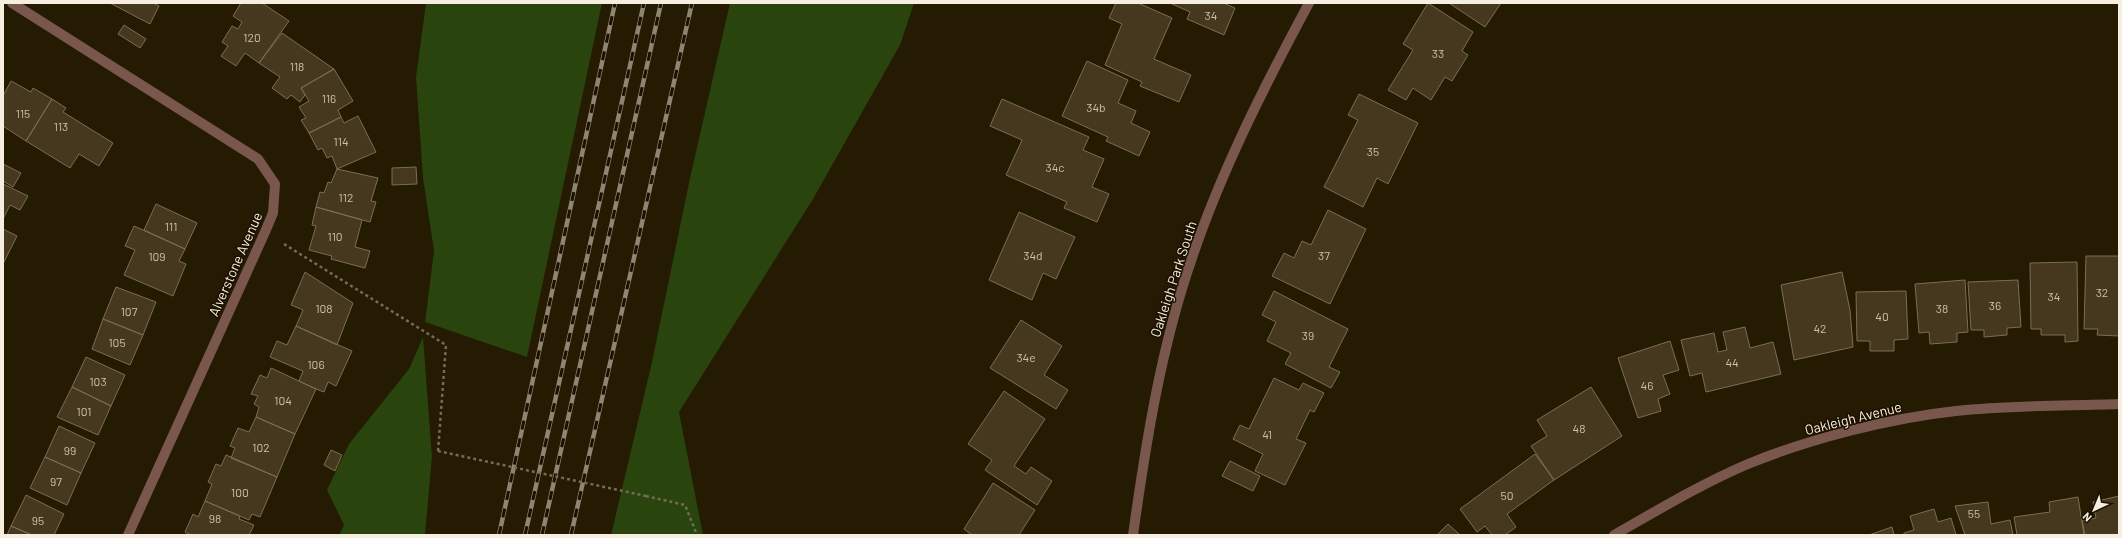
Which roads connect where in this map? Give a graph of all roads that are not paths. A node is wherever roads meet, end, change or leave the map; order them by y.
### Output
1 (12, 3) edge
2 (1309, 3) edge
3 (2119, 404) edge
4 (128, 535) edge
5 (1133, 535) edge
6 (1614, 535) edge

1 - 4 street, Alverstone Avenue
2 - 5 street, Oakleigh Park South
3 - 6 street, Oakleigh Avenue

